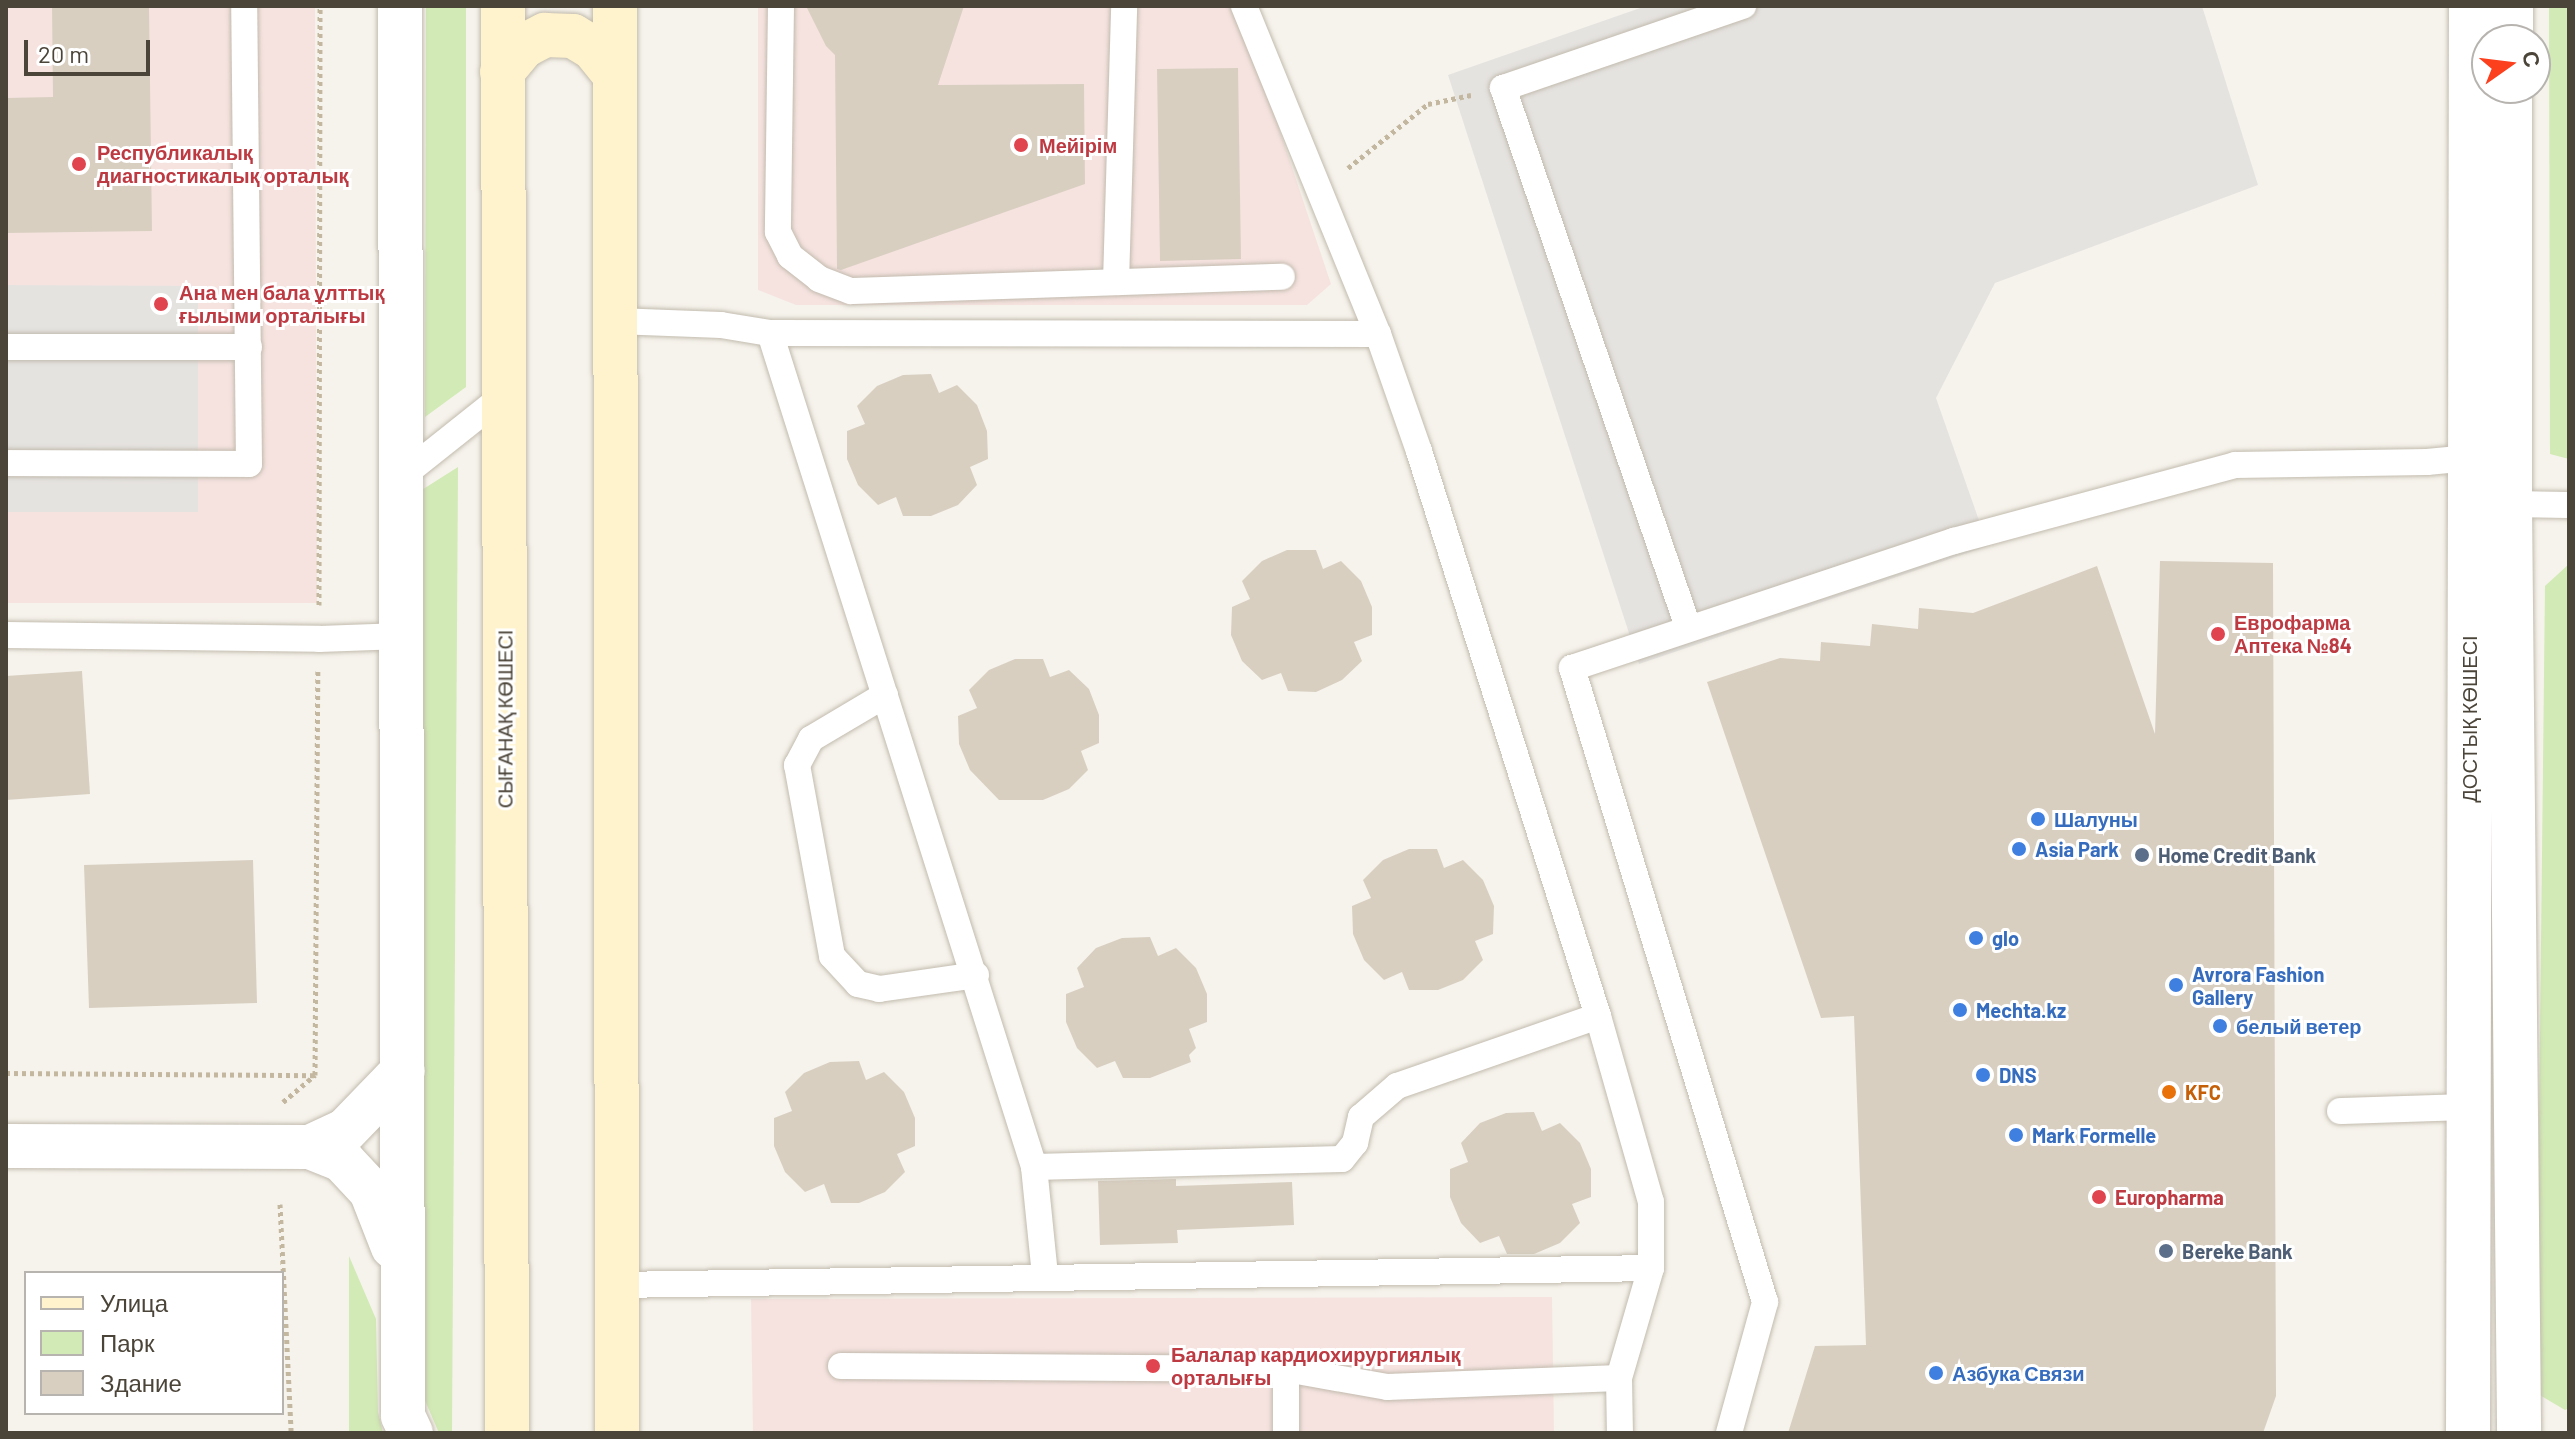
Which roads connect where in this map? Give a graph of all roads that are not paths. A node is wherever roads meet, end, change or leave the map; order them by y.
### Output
1 (244, 6) edge
2 (400, 6) edge
3 (503, 6) edge
4 (615, 6) edge
5 (781, 6) edge
6 (1124, 6) edge
7 (1244, 6) edge
8 (1743, 6) edge
9 (2471, 6) edge
10 (502, 72) junction
11 (615, 75) junction
12 (2510, 104) edge
13 (1282, 277) dead end
14 (1116, 282) junction
15 (616, 321) junction
16 (770, 333) junction
17 (1378, 334) junction
18 (6, 347) edge
19 (249, 347) junction
20 (504, 395) junction
21 (2469, 458) junction
22 (6, 463) edge
23 (401, 477) junction
24 (2510, 504) junction
25 (2569, 505) edge
26 (1688, 627) junction
27 (6, 635) edge
28 (402, 636) junction
29 (885, 695) junction
30 (976, 975) junction
31 (1598, 1016) junction
32 (403, 1071) junction
33 (2469, 1107) junction
34 (2340, 1111) dead end
35 (6, 1146) edge
36 (295, 1146) junction
37 (1034, 1167) junction
38 (1651, 1268) junction
39 (403, 1271) junction
40 (1045, 1276) junction
41 (617, 1285) junction
42 (841, 1366) dead end
43 (1286, 1369) junction
44 (1619, 1378) junction
45 (411, 1433) edge
46 (507, 1433) edge
47 (617, 1433) edge
48 (1286, 1433) edge
49 (1620, 1433) edge
50 (1729, 1433) edge
51 (2468, 1433) edge
52 (2519, 1433) edge

1 - 19 lane
2 - 23 street
3 - 10 main road, СЫҒАНАҚ КӨШЕСІ
4 - 11 main road
5 - 14 lane
6 - 14 lane
7 - 17 lane
8 - 26 lane
9 - 21 street, ДОСТЫҚ КӨШЕСІ
10 - 11 main road
10 - 20 main road, СЫҒАНАҚ КӨШЕСІ
11 - 15 main road
12 - 24 street, ДОСТЫҚ КӨШЕСІ
13 - 14 lane
15 - 16 lane
15 - 41 main road
16 - 17 lane
16 - 29 lane
17 - 31 lane
18 - 19 lane
19 - 22 lane
20 - 23 lane
20 - 46 main road, СЫҒАНАҚ КӨШЕСІ
21 - 26 lane
21 - 33 street, ДОСТЫҚ КӨШЕСІ
23 - 28 street
24 - 25 lane
24 - 52 street, ДОСТЫҚ КӨШЕСІ
26 - 50 lane
27 - 28 lane
28 - 32 street
29 - 30 lane
29 - 30 lane
30 - 37 lane
31 - 37 lane
31 - 38 lane
32 - 36 street
32 - 39 street
33 - 34 lane
33 - 51 street, ДОСТЫҚ КӨШЕСІ
35 - 36 street
36 - 39 street
37 - 40 lane
38 - 40 lane
38 - 44 lane
39 - 45 street
40 - 41 lane
41 - 47 main road
42 - 43 lane
43 - 44 lane
43 - 48 lane
44 - 49 lane

